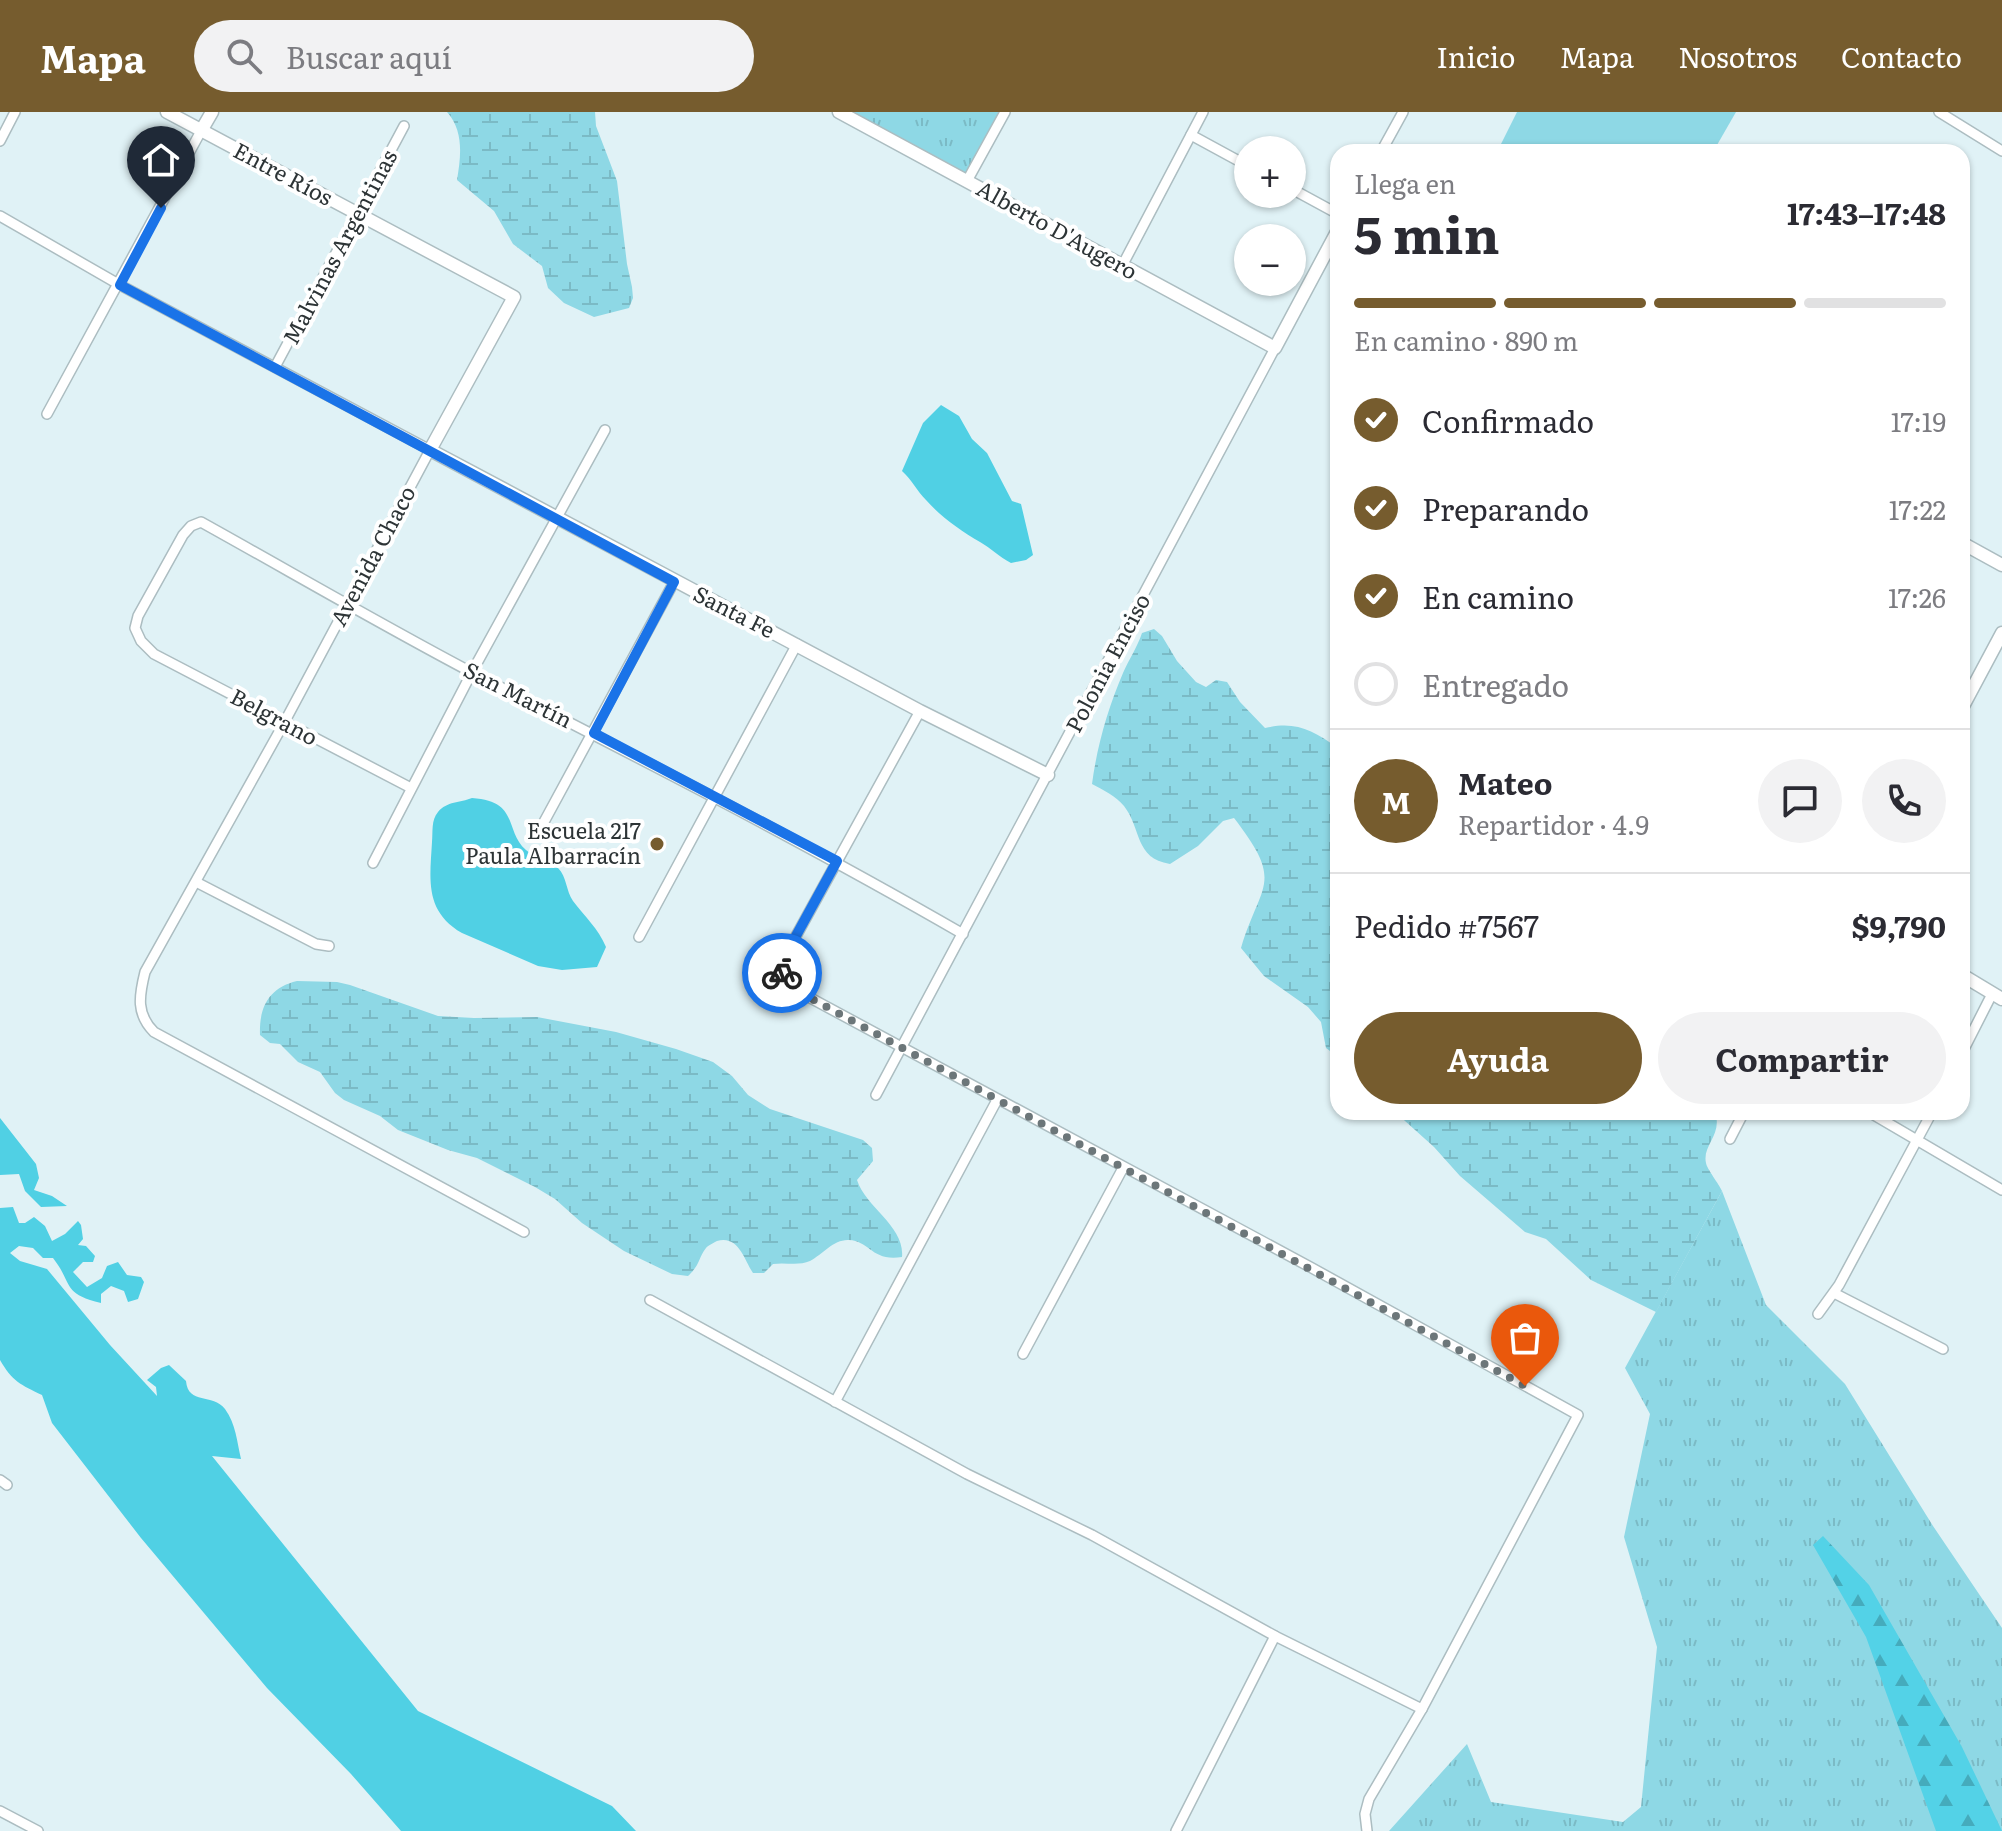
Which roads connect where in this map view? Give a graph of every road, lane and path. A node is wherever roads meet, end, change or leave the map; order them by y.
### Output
1 (15, 112) edge
2 (167, 112) edge
3 (212, 112) edge
4 (839, 112) edge
5 (1005, 112) edge
6 (1203, 112) edge
7 (1403, 112) edge
8 (1939, 112) edge
9 (404, 126) dead end
10 (201, 131) junction
11 (1191, 135) junction
12 (0, 141) edge
13 (1385, 144) edge
14 (2002, 151) edge
15 (1234, 158) edge
16 (967, 181) junction
17 (1306, 197) edge
18 (1330, 210) edge
19 (356, 213) junction
20 (0, 216) edge
21 (1330, 245) edge
22 (1122, 266) junction
23 (120, 285) junction
24 (1275, 348) junction
25 (275, 367) junction
26 (47, 414) dead end
27 (605, 430) dead end
28 (430, 450) junction
29 (556, 518) junction
30 (1970, 547) edge
31 (2002, 565) edge
32 (674, 582) junction
33 (348, 604) junction
34 (2002, 633) edge
35 (141, 641) joint
36 (797, 644) junction
37 (472, 672) junction
38 (1970, 693) edge
39 (920, 711) junction
40 (284, 723) junction
41 (594, 733) junction
42 (1048, 775) junction
43 (411, 788) junction
44 (717, 797) junction
45 (538, 833) dead end
46 (837, 861) junction
47 (373, 863) dead end
48 (196, 882) junction
49 (963, 934) junction
50 (639, 937) dead end
51 (329, 946) dead end
52 (1970, 980) edge
53 (1997, 996) edge
54 (1970, 1040) edge
55 (903, 1049) junction
56 (876, 1095) dead end
57 (997, 1100) junction
58 (1740, 1120) edge
59 (1882, 1120) edge
60 (1928, 1120) edge
61 (1730, 1139) dead end
62 (1917, 1141) junction
63 (1123, 1168) junction
64 (2002, 1190) edge
65 (524, 1232) dead end
66 (1834, 1293) junction
67 (650, 1300) dead end
68 (1818, 1314) dead end
69 (1943, 1349) dead end
70 (1023, 1354) dead end
71 (835, 1402) junction
72 (1275, 1636) junction
73 (1422, 1709) junction
74 (0, 1811) edge
75 (38, 1831) edge
76 (1176, 1831) edge
77 (1367, 1831) edge

1 - 12 street
2 - 10 main road, Entre Ríos
3 - 10 main road
4 - 16 main road, Alberto D'Augero
5 - 16 street
6 - 11 street
7 - 13 street
8 - 14 street
9 - 19 street, Malvinas Argentinas
10 - 19 main road, Entre Ríos
10 - 23 street
11 - 15 street
11 - 22 street
16 - 22 main road, Alberto D'Augero
17 - 18 street
19 - 25 street, Malvinas Argentinas
19 - 28 main road, Avenida Chaco
20 - 23 street, Santa Fe
21 - 24 main road, Polonia Enciso
22 - 24 main road, Alberto D'Augero
23 - 25 street, Santa Fe
23 - 26 street
24 - 42 street, Polonia Enciso
25 - 28 street, Santa Fe
27 - 29 street
28 - 29 main road, Santa Fe
28 - 33 street, Avenida Chaco
29 - 32 main road, Santa Fe
29 - 37 street
30 - 31 main road
32 - 36 main road, Santa Fe
32 - 41 street
33 - 35 street, San Martín
33 - 37 street, San Martín
33 - 40 street, Avenida Chaco
34 - 38 main road
35 - 40 street, Belgrano
36 - 39 main road, Santa Fe
36 - 44 street
37 - 41 street, San Martín
37 - 43 street
39 - 42 main road, Santa Fe
39 - 46 street
40 - 43 street, Belgrano
40 - 48 street, Avenida Chaco
41 - 44 street, San Martín
41 - 45 street
42 - 49 street, Polonia Enciso
43 - 47 street
44 - 46 street, San Martín
44 - 50 street
46 - 49 street, San Martín
46 - 55 street
48 - 51 street
48 - 65 street, Avenida Chaco
49 - 55 street, Polonia Enciso
52 - 53 main road
53 - 54 street
55 - 56 street, Polonia Enciso
55 - 57 street
57 - 63 street
57 - 71 street
58 - 61 street
59 - 62 street
60 - 62 street
62 - 64 street
62 - 66 street
63 - 70 street
63 - 73 street
66 - 68 street
66 - 69 street
67 - 71 street
71 - 72 street
72 - 73 street
72 - 76 street
73 - 77 street
74 - 75 street

